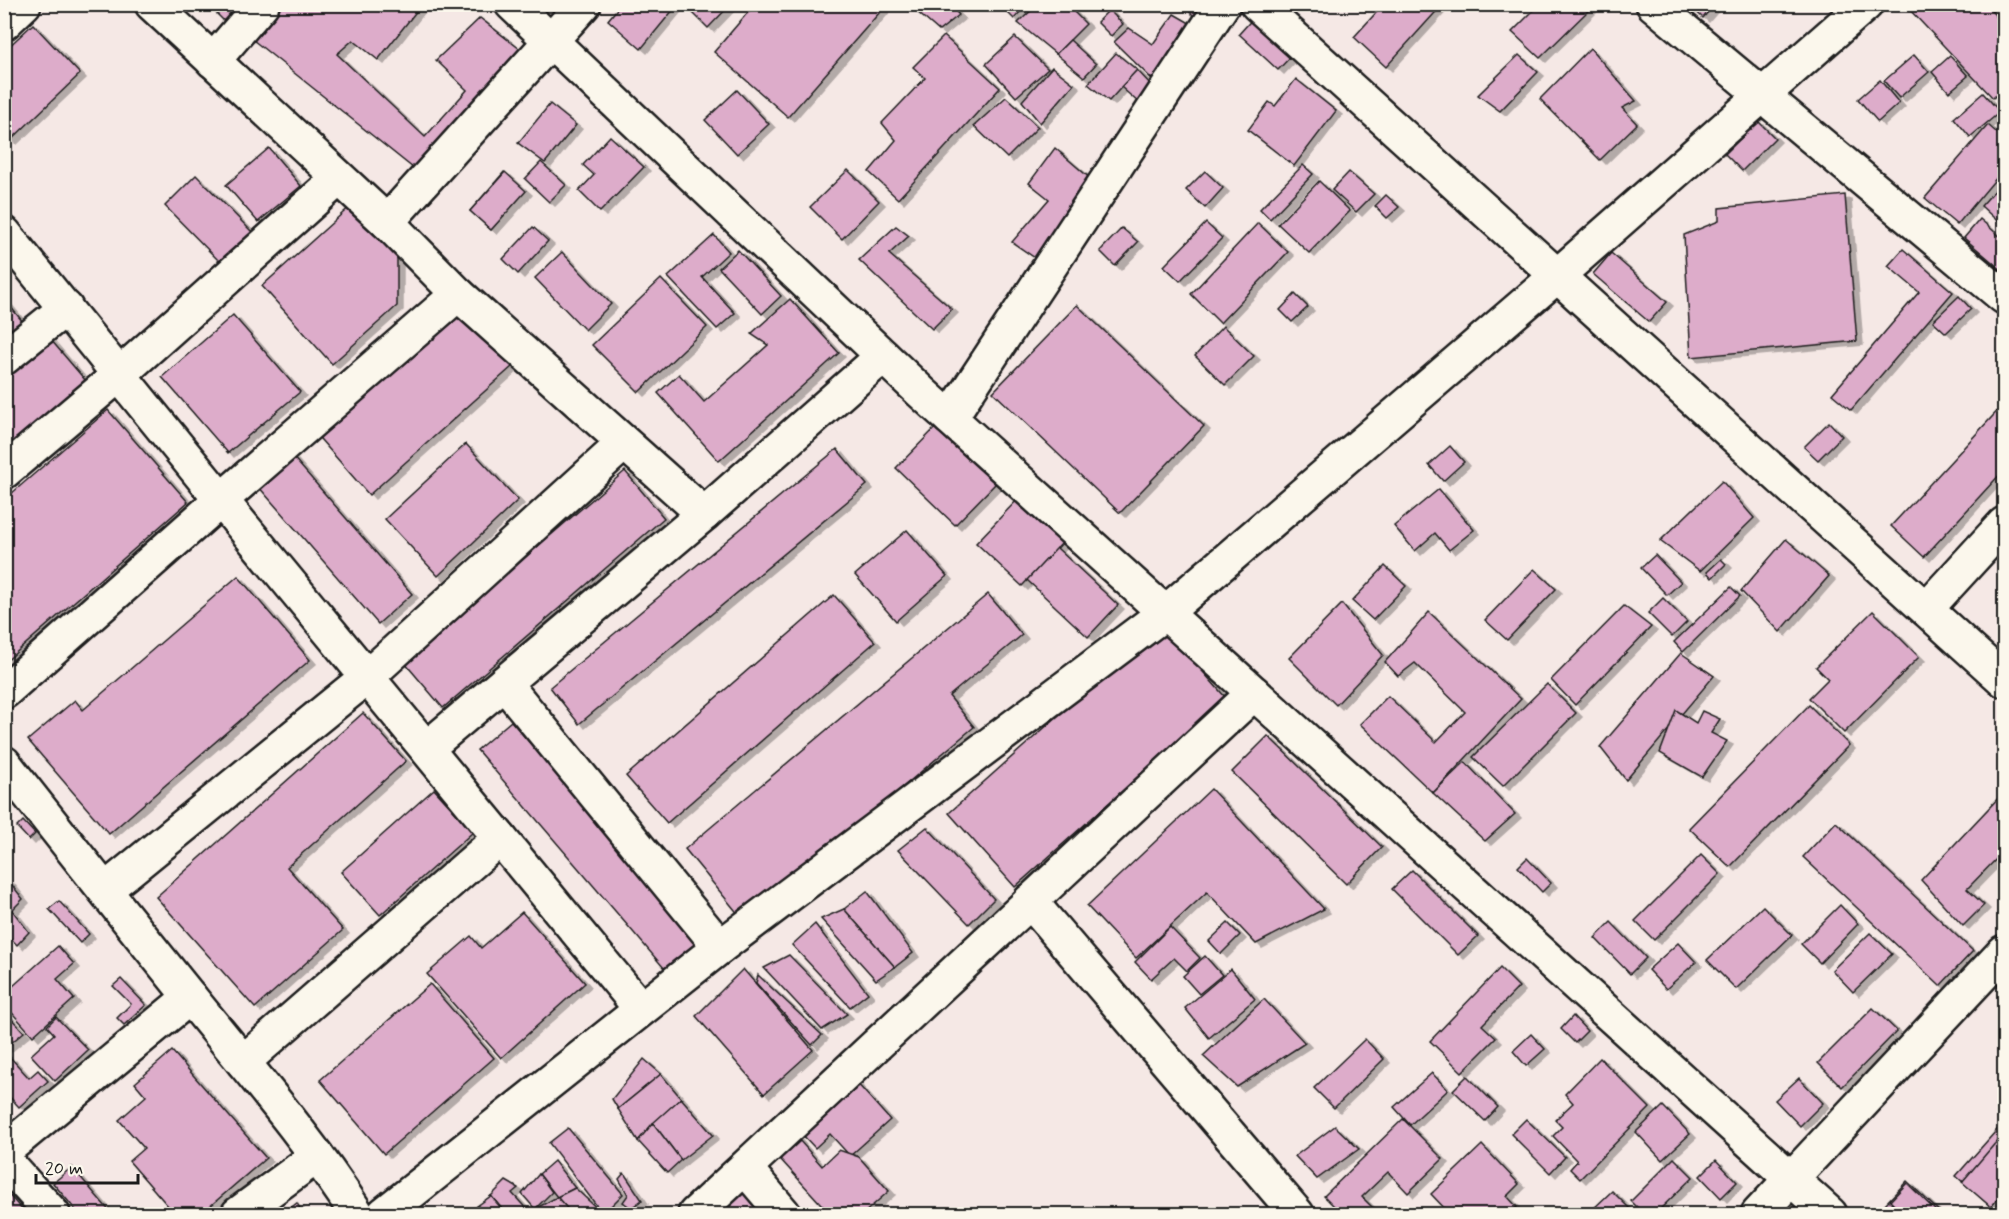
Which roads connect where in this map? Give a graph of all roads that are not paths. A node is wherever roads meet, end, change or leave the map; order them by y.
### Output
1 (24, 4) edge
2 (152, 4) edge
3 (262, 4) edge
4 (512, 4) edge
5 (584, 4) edge
6 (1223, 4) edge
7 (1257, 4) edge
8 (1653, 4) edge
9 (1866, 4) edge
10 (4, 23) edge
11 (550, 41) junction
12 (213, 61) junction
13 (1764, 95) junction
14 (339, 178) junction
15 (387, 222) junction
16 (4, 233) edge
17 (1558, 275) junction
18 (458, 294) junction
19 (2004, 297) edge
20 (66, 308) junction
21 (883, 356) junction
22 (4, 358) edge
23 (120, 374) junction
24 (950, 418) junction
25 (624, 442) junction
26 (4, 472) edge
27 (221, 500) junction
28 (704, 514) junction
29 (2004, 524) edge
30 (1926, 609) junction
31 (1166, 612) junction
32 (368, 677) junction
33 (2004, 680) edge
34 (504, 683) junction
35 (4, 692) edge
36 (1254, 693) junction
37 (426, 748) junction
38 (8, 777) edge
39 (501, 838) junction
40 (105, 890) junction
41 (1030, 902) junction
42 (720, 947) junction
43 (2004, 952) edge
44 (190, 997) junction
45 (641, 1009) junction
46 (243, 1062) junction
47 (4, 1151) edge
48 (317, 1156) junction
49 (4, 1160) edge
50 (745, 1168) junction
51 (1791, 1179) junction
52 (53, 1215) edge
53 (238, 1215) edge
54 (357, 1215) edge
55 (384, 1215) edge
56 (695, 1215) edge
57 (784, 1215) edge
58 (1297, 1215) edge
59 (1758, 1215) edge
60 (1830, 1215) edge

1 - 10 street
2 - 12 street
3 - 12 street
4 - 11 street
5 - 11 street
6 - 24 street
7 - 17 street
8 - 13 street
9 - 13 street
11 - 15 street
11 - 21 street
12 - 14 street
13 - 17 street
13 - 19 street
14 - 15 street
14 - 23 street
15 - 18 street
16 - 20 street
17 - 30 street
17 - 31 street
18 - 25 street
18 - 27 street
20 - 22 street
20 - 23 street
21 - 24 street
21 - 28 street
23 - 26 street
23 - 27 street
24 - 31 street
25 - 28 street
25 - 32 street
27 - 32 street
27 - 35 street
28 - 34 street
29 - 30 street
30 - 33 street
31 - 36 street
31 - 42 street
32 - 37 street
32 - 40 street
34 - 37 street
34 - 42 street
36 - 41 street
36 - 51 street
37 - 39 street
38 - 40 street
39 - 45 street
39 - 46 street
40 - 44 street
41 - 50 street
41 - 58 street
42 - 45 street
43 - 51 street
44 - 46 street
44 - 47 street
45 - 55 street
46 - 48 street
48 - 53 street
48 - 54 street
49 - 52 street
50 - 56 street
50 - 57 street
51 - 59 street
51 - 60 street

